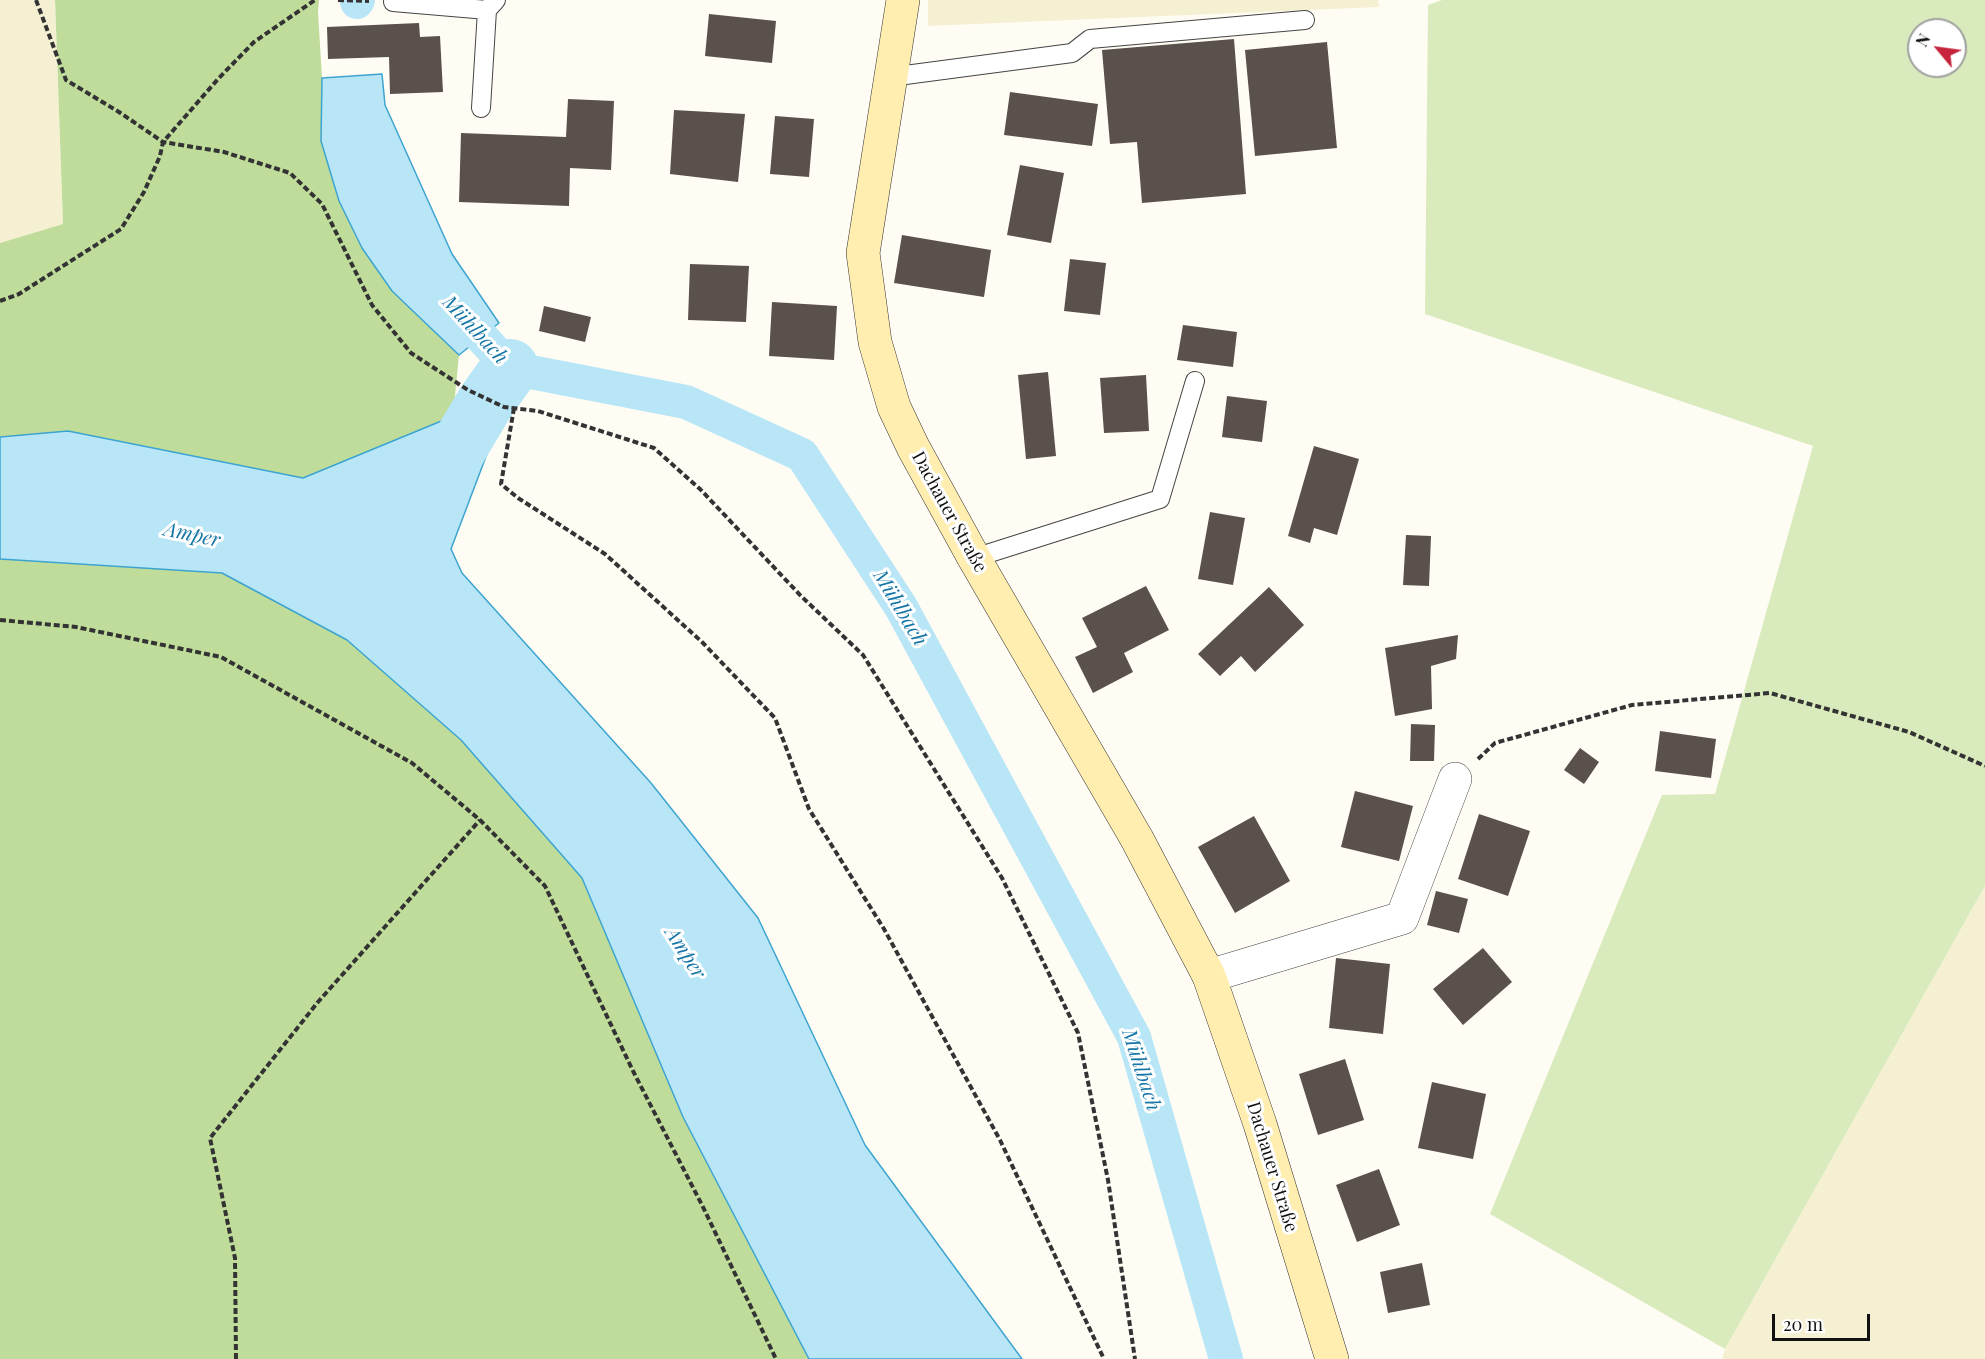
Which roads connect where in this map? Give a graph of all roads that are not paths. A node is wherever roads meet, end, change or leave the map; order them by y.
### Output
1 (903, 0) edge
2 (393, 2) edge
3 (492, 5) edge
4 (1305, 20) dead end
5 (890, 77) junction
6 (481, 108) dead end
7 (1195, 381) dead end
8 (974, 558) junction
9 (1455, 779) road end
10 (1209, 976) junction
11 (1332, 1359) edge

1 - 5 main road, Dachauer Straße
2 - 3 lane
3 - 6 lane
4 - 5 lane
5 - 8 main road, Dachauer Straße
7 - 8 lane
8 - 10 main road, Dachauer Straße
9 - 10 street
10 - 11 main road, Dachauer Straße

